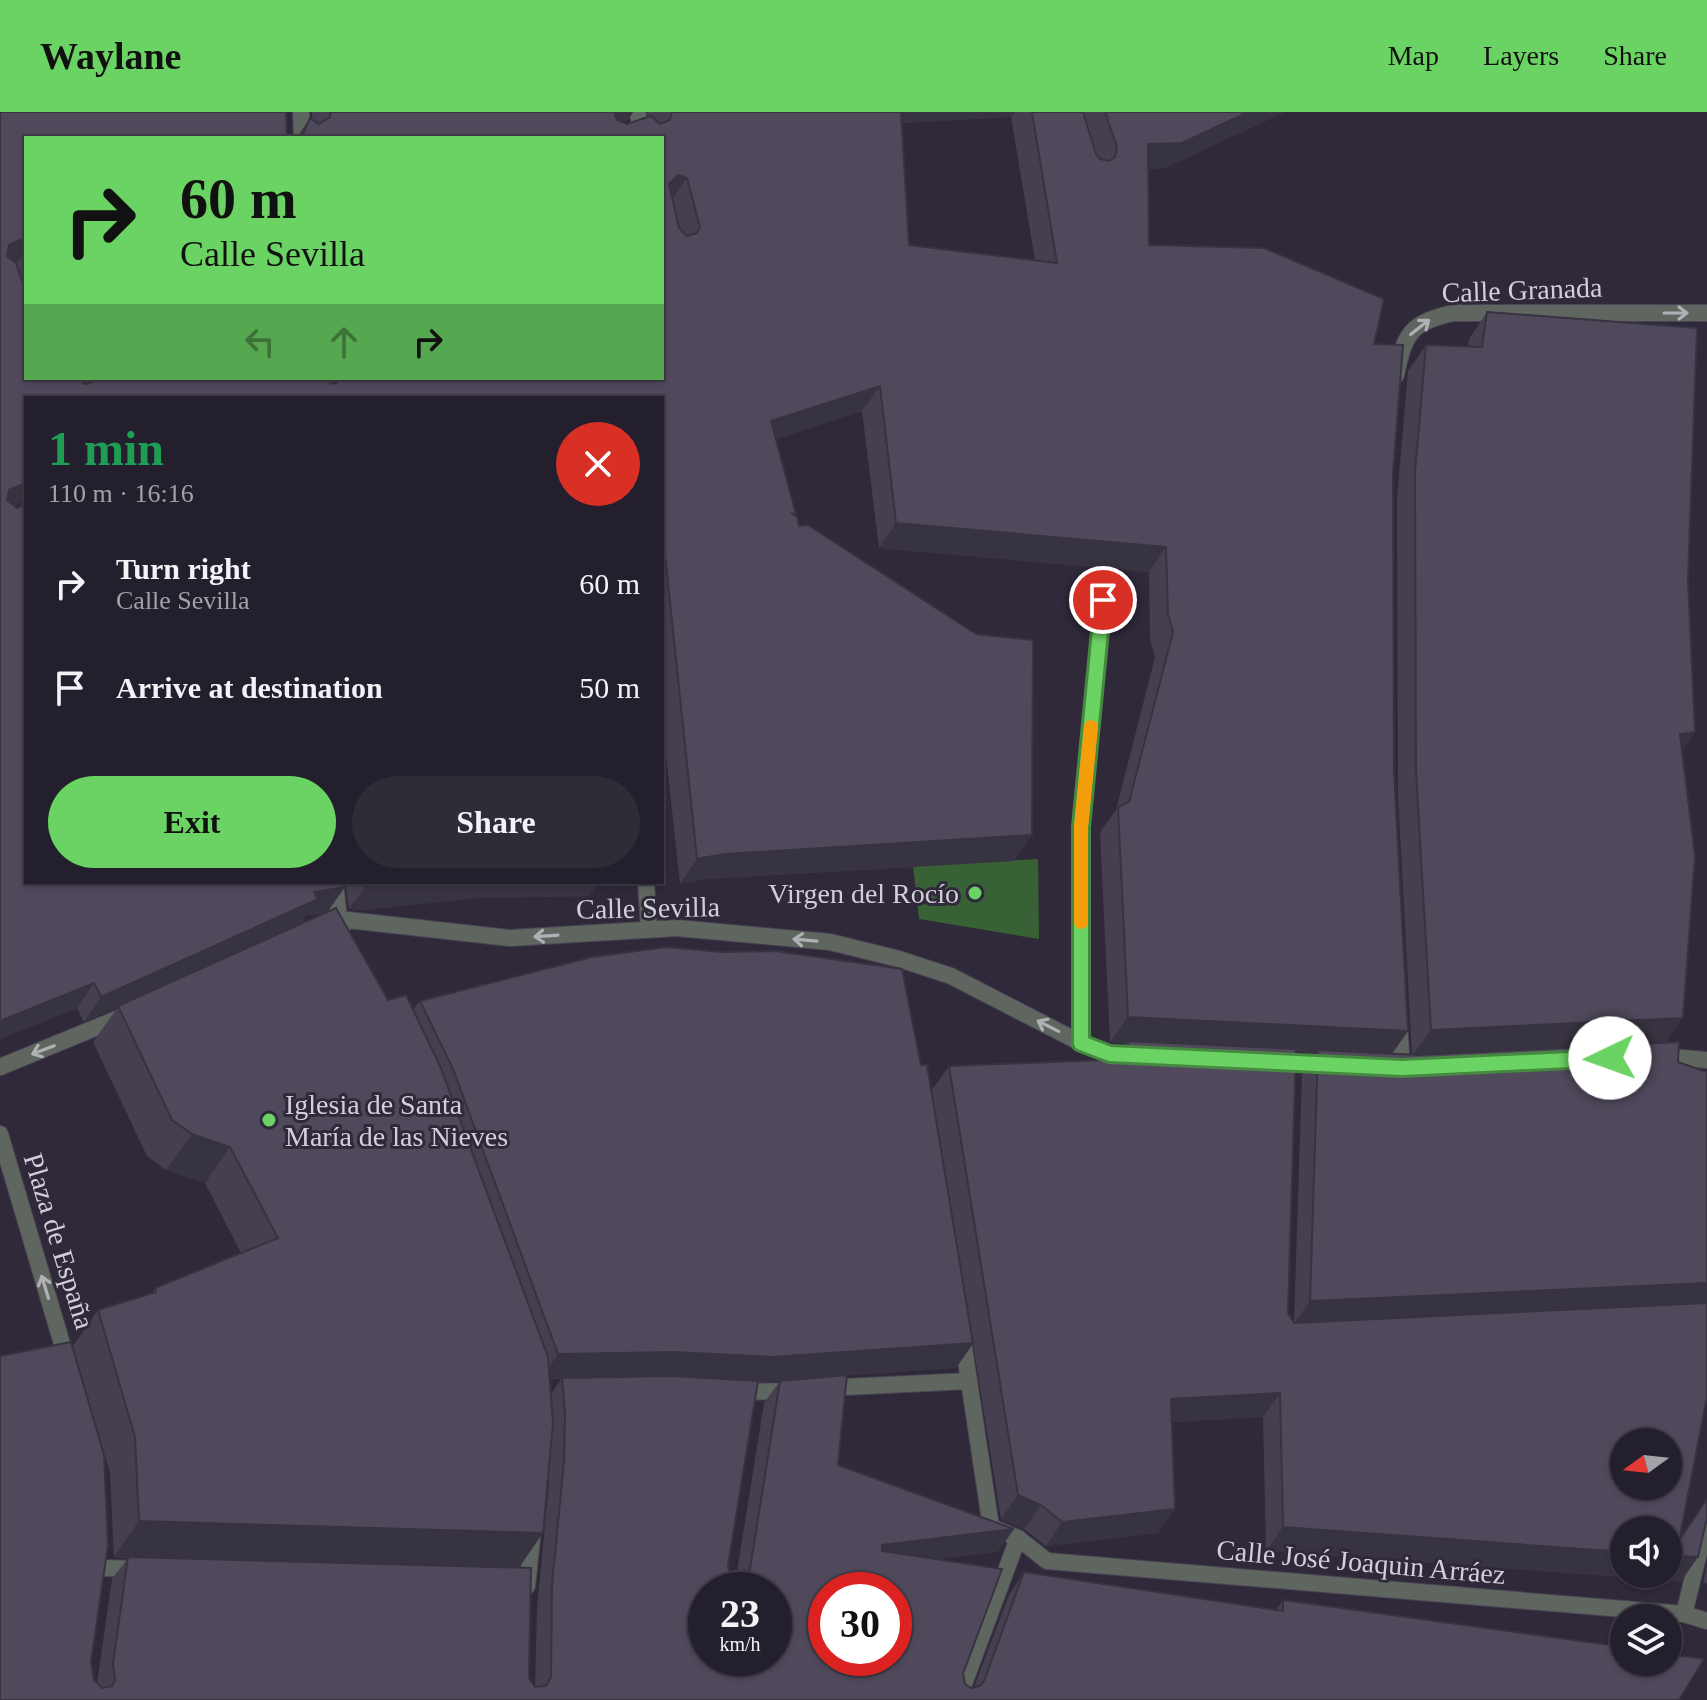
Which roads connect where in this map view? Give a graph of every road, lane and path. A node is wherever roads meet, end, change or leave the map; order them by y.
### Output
1 (301, 112) edge
2 (302, 136) edge
3 (1707, 313) edge
4 (1395, 388) edge
5 (1103, 600) dead end
6 (335, 884) edge
7 (646, 884) edge
8 (332, 922) junction
9 (649, 929) junction
10 (353, 947) edge
11 (1398, 1004) edge
12 (143, 1008) edge
13 (1081, 1043) junction
14 (1155, 1056) edge
15 (1638, 1057) edge
16 (1707, 1060) edge
17 (1261, 1061) edge
18 (1338, 1065) edge
19 (0, 1067) edge
20 (1402, 1067) edge
21 (0, 1134) edge
22 (960, 1321) edge
23 (70, 1369) edge
24 (969, 1381) junction
25 (712, 1390) edge
26 (534, 1519) edge
27 (1707, 1520) edge
28 (1018, 1538) junction
29 (102, 1568) edge
30 (165, 1570) edge
31 (526, 1608) edge
32 (1684, 1614) junction
33 (1707, 1621) edge
34 (958, 1700) edge

1 - 2 street
4 -> 3 street, Calle Granada
5 - 13 street
6 - 8 street
7 - 9 street
9 -> 8 street, Calle Sevilla
8 - 10 street
13 -> 9 street, Calle Sevilla
11 - 20 street
12 -> 19 street
13 - 14 street, Calle Sevilla
15 - 16 street
17 - 18 street
23 -> 21 street, Plaza de España
22 - 24 street
24 - 25 street
24 - 28 street, Calle José Joaquin Arráez
26 - 31 street
27 - 32 street
28 - 32 street, Calle José Joaquin Arráez
28 - 34 street
29 - 30 street
32 - 33 street, Calle José Joaquin Arráez

